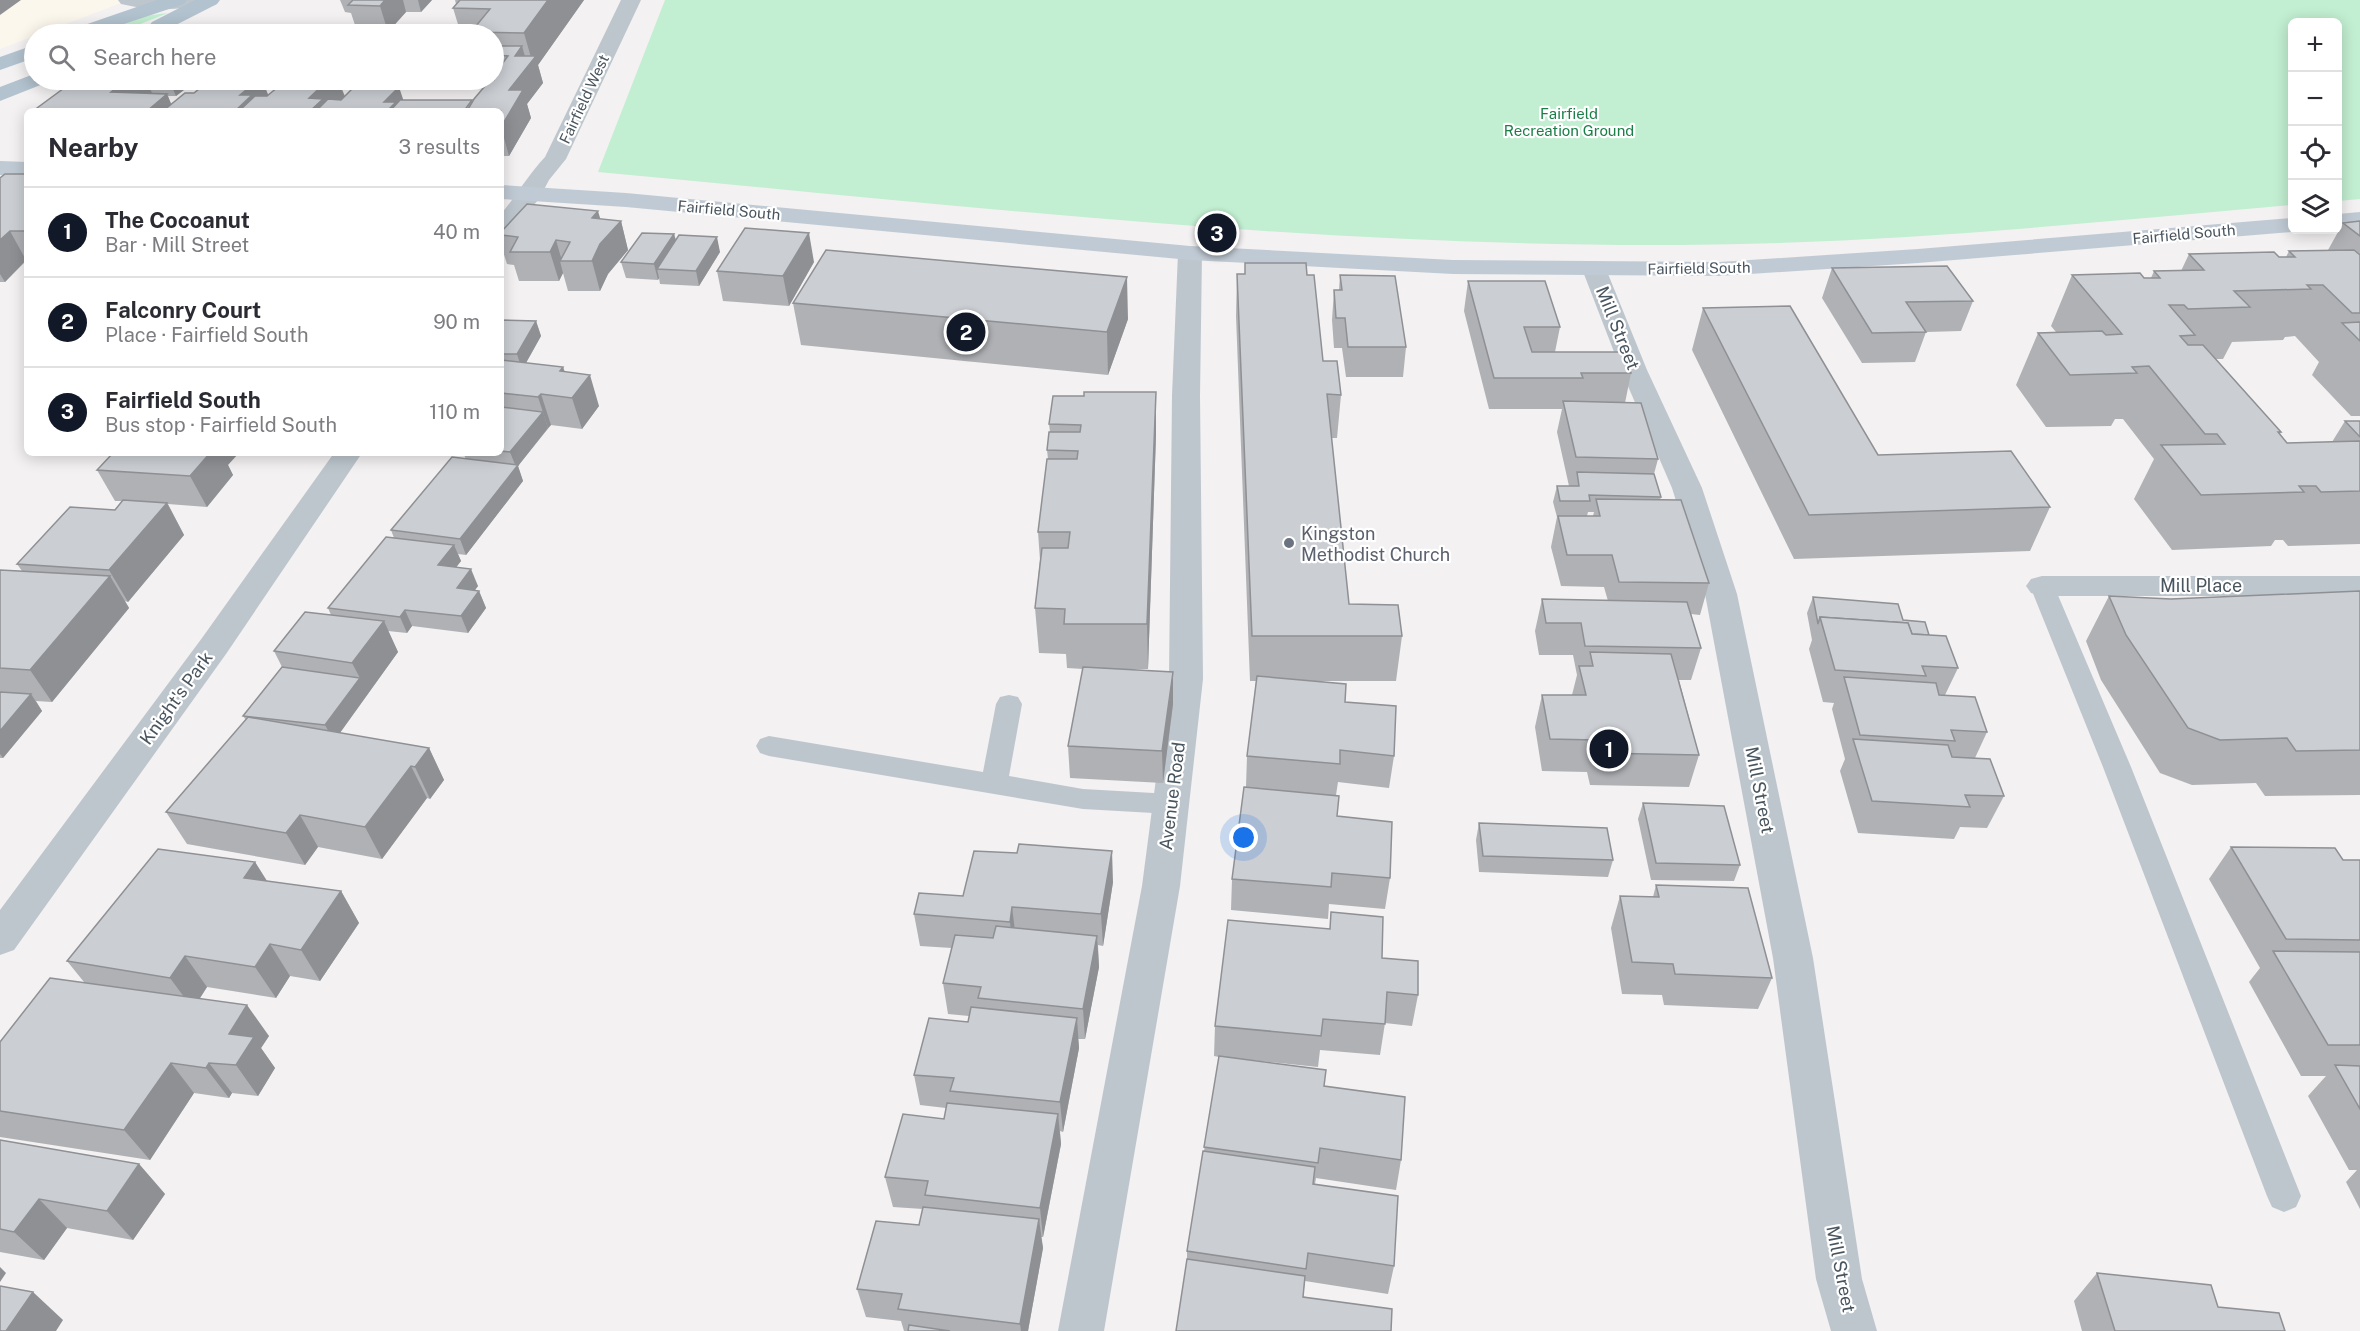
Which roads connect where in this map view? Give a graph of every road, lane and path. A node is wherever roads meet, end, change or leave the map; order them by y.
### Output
1 (209, 0) edge
2 (631, 0) edge
3 (172, 2) edge
4 (128, 6) edge
5 (95, 24) edge
6 (161, 24) edge
7 (24, 55) edge
8 (0, 64) edge
9 (24, 85) edge
10 (0, 95) edge
11 (0, 168) edge
12 (24, 169) edge
13 (504, 192) edge
14 (531, 194) junction
15 (2360, 219) edge
16 (2342, 221) edge
17 (2288, 225) edge
18 (504, 226) edge
19 (1190, 254) junction
20 (1594, 269) junction
21 (346, 456) edge
22 (2042, 586) joint
23 (2360, 586) edge
24 (1009, 704) dead end
25 (770, 746) dead end
26 (994, 784) junction
27 (1171, 804) junction
28 (0, 939) edge
29 (2284, 1196) dead end
30 (1081, 1331) edge
31 (1854, 1331) edge

1 - 3 street
1 - 6 main road
2 - 14 street, Fairfield West
3 - 4 main road
4 - 5 main road
7 - 8 main road
9 - 10 main road
11 - 12 street
13 - 14 street, Fairfield South
14 - 18 street
14 - 19 street, Fairfield South
15 - 16 street
17 - 20 street, Fairfield South
19 - 20 street, Fairfield South
19 - 27 street, Avenue Road
20 - 31 street, Mill Street
21 - 28 street, Knight's Park
22 - 23 street, Mill Place
22 - 29 lane
24 - 26 lane
25 - 26 lane
26 - 27 lane
27 - 30 street, Avenue Road

